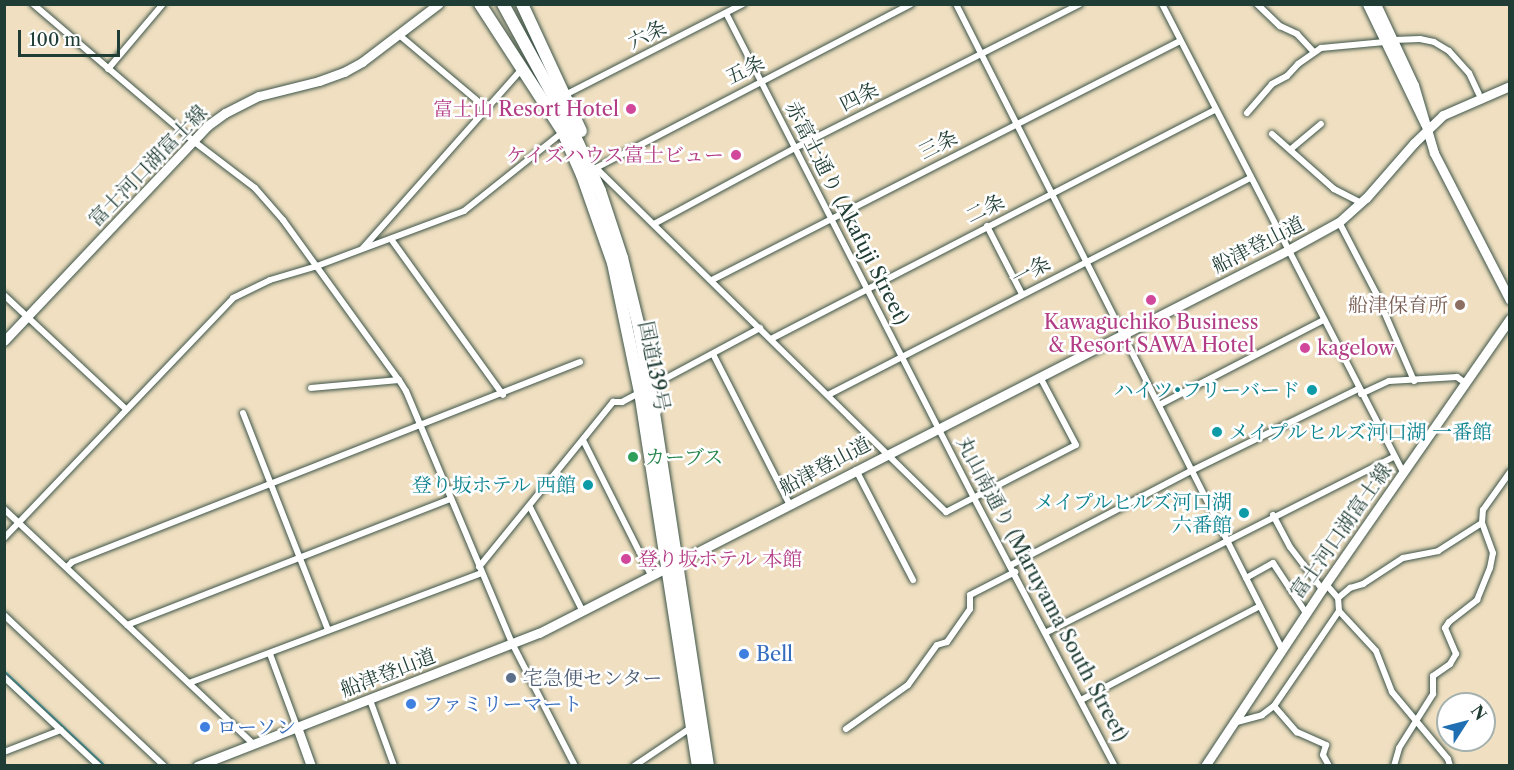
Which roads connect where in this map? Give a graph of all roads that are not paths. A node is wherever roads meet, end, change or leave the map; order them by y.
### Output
1 (33, 4) edge
2 (163, 4) edge
3 (438, 4) edge
4 (480, 4) edge
5 (503, 4) edge
6 (522, 4) edge
7 (529, 4) edge
8 (743, 4) edge
9 (910, 4) edge
10 (956, 4) edge
11 (1080, 4) edge
12 (1162, 4) edge
13 (1257, 4) edge
14 (1367, 4) edge
15 (1376, 4) edge
16 (726, 13) junction
17 (534, 30) junction
18 (398, 34) junction
19 (1180, 40) junction
20 (1390, 41) junction
21 (1314, 52) junction
22 (980, 54) junction
23 (523, 67) junction
24 (108, 69) junction
25 (761, 81) junction
26 (1509, 86) edge
27 (1479, 94) dead end
28 (565, 95) junction
29 (486, 108) junction
30 (1215, 110) junction
31 (1247, 113) dead end
32 (1321, 124) dead end
33 (1015, 125) junction
34 (1427, 129) junction
35 (563, 132) junction
36 (1272, 134) dead end
37 (192, 140) junction
38 (795, 148) junction
39 (1291, 149) junction
40 (596, 168) junction
41 (1250, 178) junction
42 (600, 191) junction
43 (1052, 194) junction
44 (1361, 203) junction
45 (831, 219) junction
46 (1339, 222) junction
47 (654, 224) junction
48 (987, 226) junction
49 (391, 239) junction
50 (363, 248) junction
51 (1288, 250) junction
52 (1086, 261) junction
53 (317, 266) junction
54 (712, 280) junction
55 (868, 289) junction
56 (1022, 294) junction
57 (4, 295) edge
58 (1509, 300) edge
59 (28, 316) junction
60 (1509, 319) edge
61 (1324, 320) junction
62 (760, 328) junction
63 (1123, 334) junction
64 (771, 339) junction
65 (4, 341) edge
66 (714, 354) junction
67 (903, 357) junction
68 (580, 362) dead end
69 (1040, 377) junction
70 (399, 380) junction
71 (1414, 381) junction
72 (1464, 382) junction
73 (310, 388) dead end
74 (645, 390) junction
75 (1359, 392) junction
76 (828, 394) junction
77 (503, 395) junction
78 (1159, 405) junction
79 (126, 409) junction
80 (243, 413) dead end
81 (421, 426) junction
82 (939, 429) junction
83 (583, 440) junction
84 (887, 454) junction
85 (1393, 457) junction
86 (856, 470) junction
87 (1193, 470) junction
88 (1403, 472) junction
89 (1509, 472) edge
90 (271, 484) junction
91 (974, 498) junction
92 (450, 499) junction
93 (790, 505) junction
94 (530, 507) junction
95 (4, 509) edge
96 (1273, 515) junction
97 (19, 523) junction
98 (1482, 523) junction
99 (4, 538) edge
100 (1226, 539) junction
101 (300, 558) junction
102 (1011, 565) junction
103 (67, 567) junction
104 (672, 567) junction
105 (481, 570) junction
106 (1015, 573) junction
107 (651, 575) junction
108 (1246, 578) junction
109 (913, 580) dead end
110 (1324, 587) junction
111 (1338, 598) junction
112 (1260, 606) junction
113 (582, 610) junction
114 (1339, 611) junction
115 (1306, 613) junction
116 (4, 615) edge
117 (127, 625) junction
118 (328, 630) junction
119 (1047, 632) junction
120 (513, 645) junction
121 (1282, 649) junction
122 (270, 654) junction
123 (4, 677) edge
124 (189, 683) junction
125 (370, 700) junction
126 (1081, 700) junction
127 (1274, 706) junction
128 (1233, 723) junction
129 (1416, 723) junction
130 (297, 727) junction
131 (692, 727) junction
132 (846, 729) dead end
133 (62, 730) junction
134 (253, 744) junction
135 (4, 752) edge
136 (99, 765) edge
137 (164, 765) edge
138 (197, 765) edge
139 (311, 765) edge
140 (394, 765) edge
141 (575, 765) edge
142 (634, 765) edge
143 (698, 765) edge
144 (708, 765) edge
145 (1115, 765) edge
146 (1205, 765) edge
147 (1329, 765) edge
148 (1394, 765) edge
149 (1450, 765) edge

1 - 24 street
2 - 24 street
3 - 18 street, 富士河口湖富士線
4 - 23 highway, 国道139号
5 - 42 highway, 国道139号
6 - 17 highway
7 - 17 street
8 - 16 street, 六条
9 - 25 street, 五条
10 - 22 street
11 - 22 street, 四条
12 - 19 street
13 - 21 street
14 - 20 street
15 - 20 street
16 - 25 street, 赤富士通り (Akafuji Street)
16 - 28 street, 六条
17 - 28 highway
18 - 29 street
18 - 37 street, 富士河口湖富士線
19 - 30 street
19 - 33 street, 三条
20 - 21 street
20 - 27 street
20 - 34 street
21 - 31 street
22 - 33 street
22 - 38 street, 四条
23 - 29 street
23 - 35 highway, 国道139号
24 - 37 street
25 - 38 street, 赤富士通り (Akafuji Street)
25 - 40 street, 五条
26 - 34 street, 船津登山道
28 - 40 highway
29 - 50 street
30 - 41 street
30 - 43 street, 二条
32 - 39 street
33 - 43 street
33 - 45 street, 三条
34 - 44 street, 船津登山道
34 - 58 street
35 - 49 street
35 - 74 highway, 国道139号
36 - 39 street
37 - 53 street
37 - 59 street, 富士河口湖富士線
38 - 45 street, 赤富士通り (Akafuji Street)
38 - 47 street, 四条
39 - 44 street
40 - 42 highway
40 - 47 street
41 - 51 street
41 - 52 street, 一条
42 - 74 highway, 国道139号
43 - 48 street, 二条
43 - 52 street
44 - 46 street, 船津登山道
45 - 54 street, 三条
45 - 55 street, 赤富士通り (Akafuji Street)
46 - 51 street, 船津登山道
46 - 71 street
47 - 54 street
48 - 55 street, 二条
48 - 56 street
49 - 50 street
49 - 77 street
50 - 53 street
51 - 61 street
51 - 63 street, 船津登山道
52 - 56 street, 一条
52 - 63 street
53 - 70 street
53 - 79 street
54 - 62 street
55 - 64 street, 二条
55 - 67 street, 赤富士通り (Akafuji Street)
56 - 67 street, 一条
57 - 59 street
59 - 65 street, 富士河口湖富士線
59 - 79 street
60 - 72 street, 富士河口湖富士線
61 - 75 street
61 - 78 street
62 - 64 street
62 - 66 street
63 - 69 street, 船津登山道
63 - 78 street
64 - 76 street
66 - 74 street
66 - 93 street
67 - 76 street, 一条
67 - 82 street, 赤富士通り (Akafuji Street)
68 - 77 street
69 - 82 street, 船津登山道
69 - 91 street
70 - 73 street
70 - 81 street
71 - 72 street
71 - 75 street
72 - 88 street, 富士河口湖富士線
74 - 83 street
74 - 104 highway, 国道139号
75 - 85 street
75 - 87 street
76 - 84 street
77 - 81 street
78 - 87 street
79 - 97 street
80 - 90 street
81 - 90 street
81 - 92 street
82 - 84 street, 船津登山道
82 - 91 street, 丸山南通り (Maruyama South Street)
83 - 94 street
83 - 107 street
84 - 86 street, 船津登山道
84 - 91 street
85 - 88 street
85 - 96 street
86 - 93 street, 船津登山道
86 - 109 street
87 - 100 street
87 - 102 street
88 - 110 street, 富士河口湖富士線
89 - 98 street
90 - 101 street
90 - 103 street
91 - 102 street, 丸山南通り (Maruyama South Street)
92 - 101 street
92 - 105 street
93 - 104 street, 船津登山道
94 - 105 street
94 - 113 street
95 - 97 street
96 - 100 street
96 - 110 street
97 - 99 street
97 - 103 street
98 - 111 street
98 - 129 street
100 - 108 street
100 - 119 street
101 - 117 street
101 - 118 street
102 - 106 street, 丸山南通り (Maruyama South Street)
103 - 117 street
104 - 107 street, 船津登山道
104 - 131 highway, 国道139号
104 - 144 highway, 国道139号
105 - 118 street
105 - 120 street
106 - 119 street, 丸山南通り (Maruyama South Street)
106 - 132 street
107 - 113 street, 船津登山道
108 - 112 street
108 - 115 street
110 - 111 street
110 - 115 street, 富士河口湖富士線
111 - 114 street
112 - 121 street
112 - 126 street
113 - 120 street, 船津登山道
114 - 127 street
114 - 129 street
115 - 121 street, 富士河口湖富士線
116 - 137 street
117 - 124 street
118 - 122 street
119 - 126 street, 丸山南通り (Maruyama South Street)
120 - 125 street, 船津登山道
120 - 141 street
121 - 128 street, 富士河口湖富士線
122 - 124 street
122 - 130 street
123 - 133 street
124 - 134 street
125 - 130 street, 船津登山道
125 - 140 street
126 - 145 street, 丸山南通り (Maruyama South Street)
127 - 128 street
127 - 147 street
128 - 146 street, 富士河口湖富士線
129 - 148 street
129 - 149 street
130 - 134 street, 船津登山道
130 - 139 street
131 - 142 street
131 - 143 highway, 国道139号
133 - 135 street
133 - 136 street
134 - 138 street, 船津登山道

